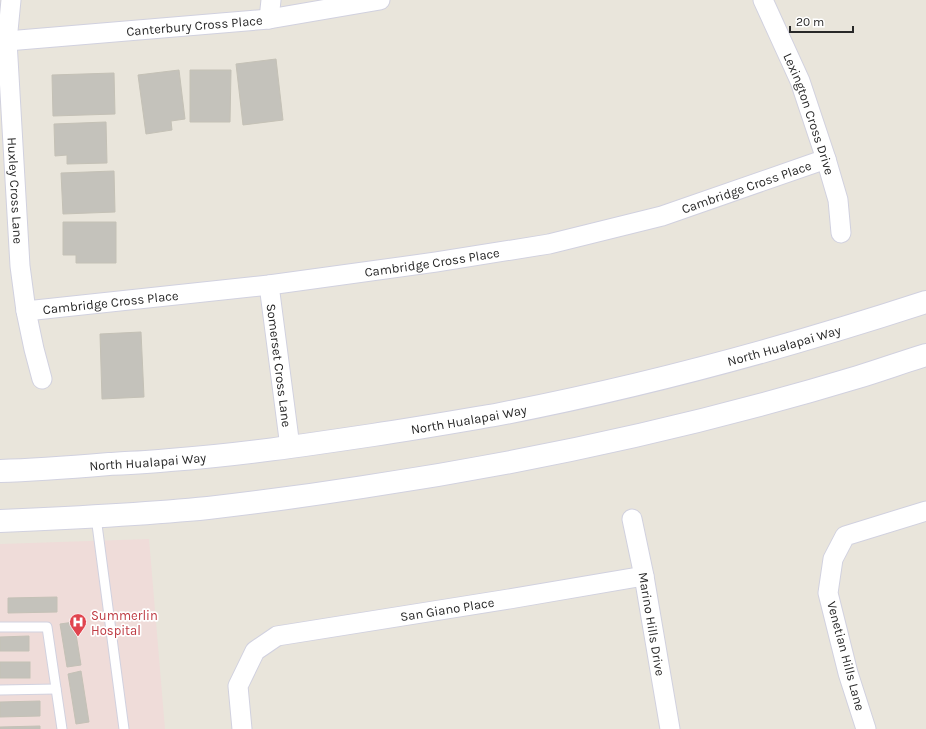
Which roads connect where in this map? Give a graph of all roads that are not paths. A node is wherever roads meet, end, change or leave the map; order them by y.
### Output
1 (11, 0) edge
2 (271, 0) edge
3 (380, 0) edge
4 (763, 0) edge
5 (269, 20) junction
6 (8, 41) junction
7 (826, 160) junction
8 (841, 233) dead end
9 (269, 285) junction
10 (926, 302) edge
11 (26, 311) junction
12 (926, 355) edge
13 (42, 379) dead end
14 (290, 447) junction
15 (0, 471) edge
16 (926, 511) edge
17 (96, 517) junction
18 (632, 519) dead end
19 (0, 521) edge
20 (644, 576) junction
21 (0, 627) edge
22 (56, 689) junction
23 (0, 690) edge
24 (62, 729) edge
25 (124, 729) edge
26 (242, 729) edge
27 (670, 729) edge
28 (866, 729) edge

1 - 6 street, Huxley Cross Lane
2 - 5 street
3 - 5 street, Canterbury Cross Place
4 - 7 street, Lexington Cross Drive
5 - 6 street, Canterbury Cross Place
6 - 11 street, Huxley Cross Lane
7 - 8 street, Lexington Cross Drive
7 - 9 street, Cambridge Cross Place
9 - 11 street, Cambridge Cross Place
9 - 14 street, Somerset Cross Lane
10 - 14 main road, North Hualapai Way
11 - 13 street, Huxley Cross Lane
12 - 17 main road
14 - 15 main road, North Hualapai Way
16 - 28 street, Venetian Hills Lane
17 - 19 main road
17 - 25 lane
18 - 20 street, Marino Hills Drive
20 - 26 street, San Giano Place
20 - 27 street, Marino Hills Drive
21 - 22 lane
22 - 23 lane
22 - 24 lane

